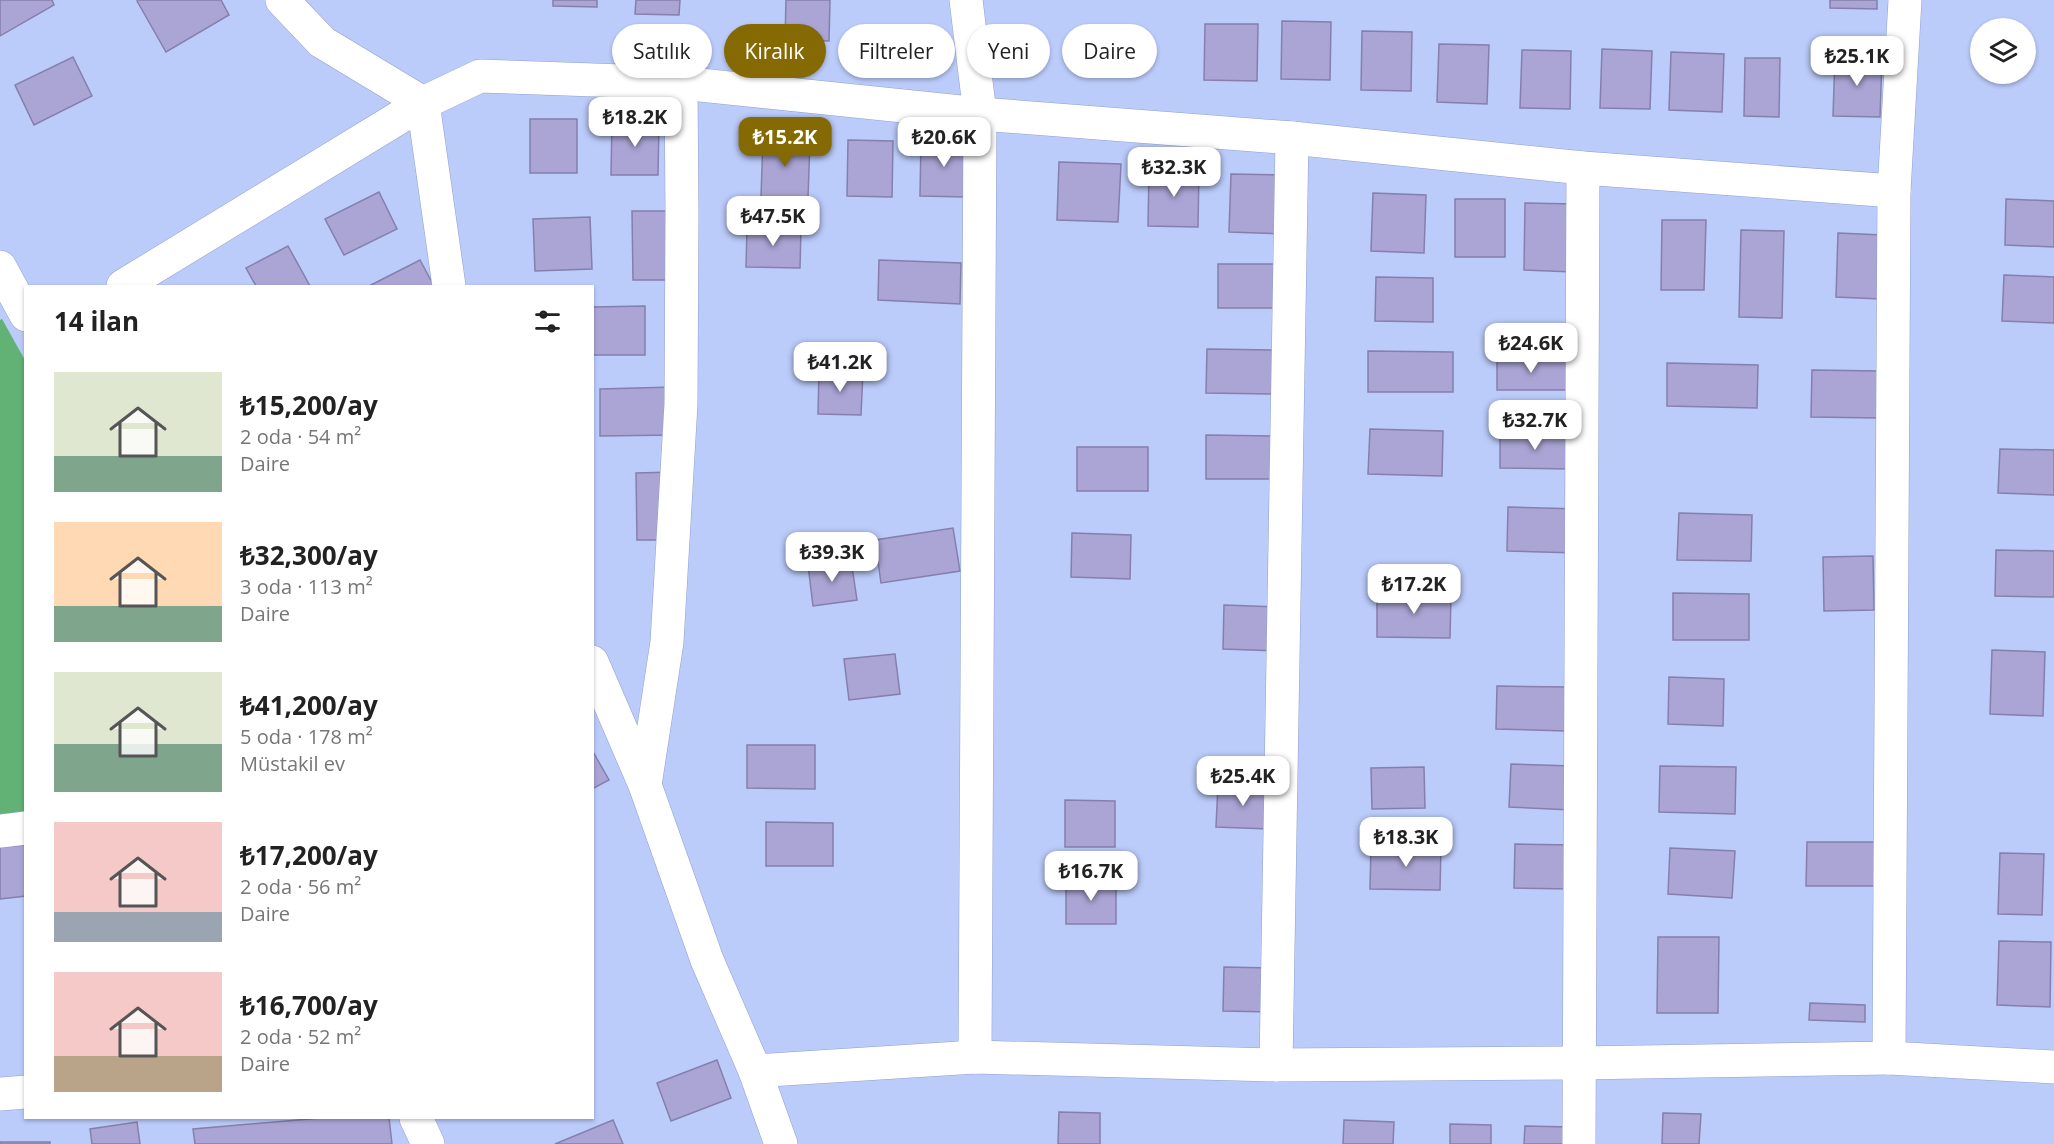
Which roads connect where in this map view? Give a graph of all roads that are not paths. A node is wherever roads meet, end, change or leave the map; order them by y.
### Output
1 (282, 0) edge
2 (966, 0) edge
3 (1905, 0) edge
4 (681, 82) junction
5 (423, 103) junction
6 (980, 114) junction
7 (1292, 138) junction
8 (1583, 168) junction
9 (1894, 192) junction
10 (0, 267) edge
11 (125, 285) edge
12 (449, 285) edge
13 (24, 311) edge
14 (594, 667) edge
15 (645, 785) junction
16 (24, 828) edge
17 (0, 831) edge
18 (975, 1058) junction
19 (1890, 1058) junction
20 (1579, 1063) junction
21 (1276, 1065) junction
22 (2054, 1067) edge
23 (754, 1071) junction
24 (24, 1092) edge
25 (0, 1094) edge
26 (416, 1119) edge
27 (428, 1144) edge
28 (782, 1144) edge
29 (1579, 1144) edge

1 - 5 street
2 - 6 street
3 - 9 street
4 - 5 street
4 - 6 street
4 - 15 street
5 - 11 street
5 - 12 street
6 - 7 street
6 - 18 street
7 - 8 street
7 - 21 street
8 - 9 street
8 - 20 street
9 - 19 street
10 - 13 street
14 - 15 street
15 - 23 street
16 - 17 street
18 - 21 street
18 - 23 street
19 - 20 street
19 - 22 street
20 - 21 street
20 - 29 street
23 - 28 street
24 - 25 street
26 - 27 street

